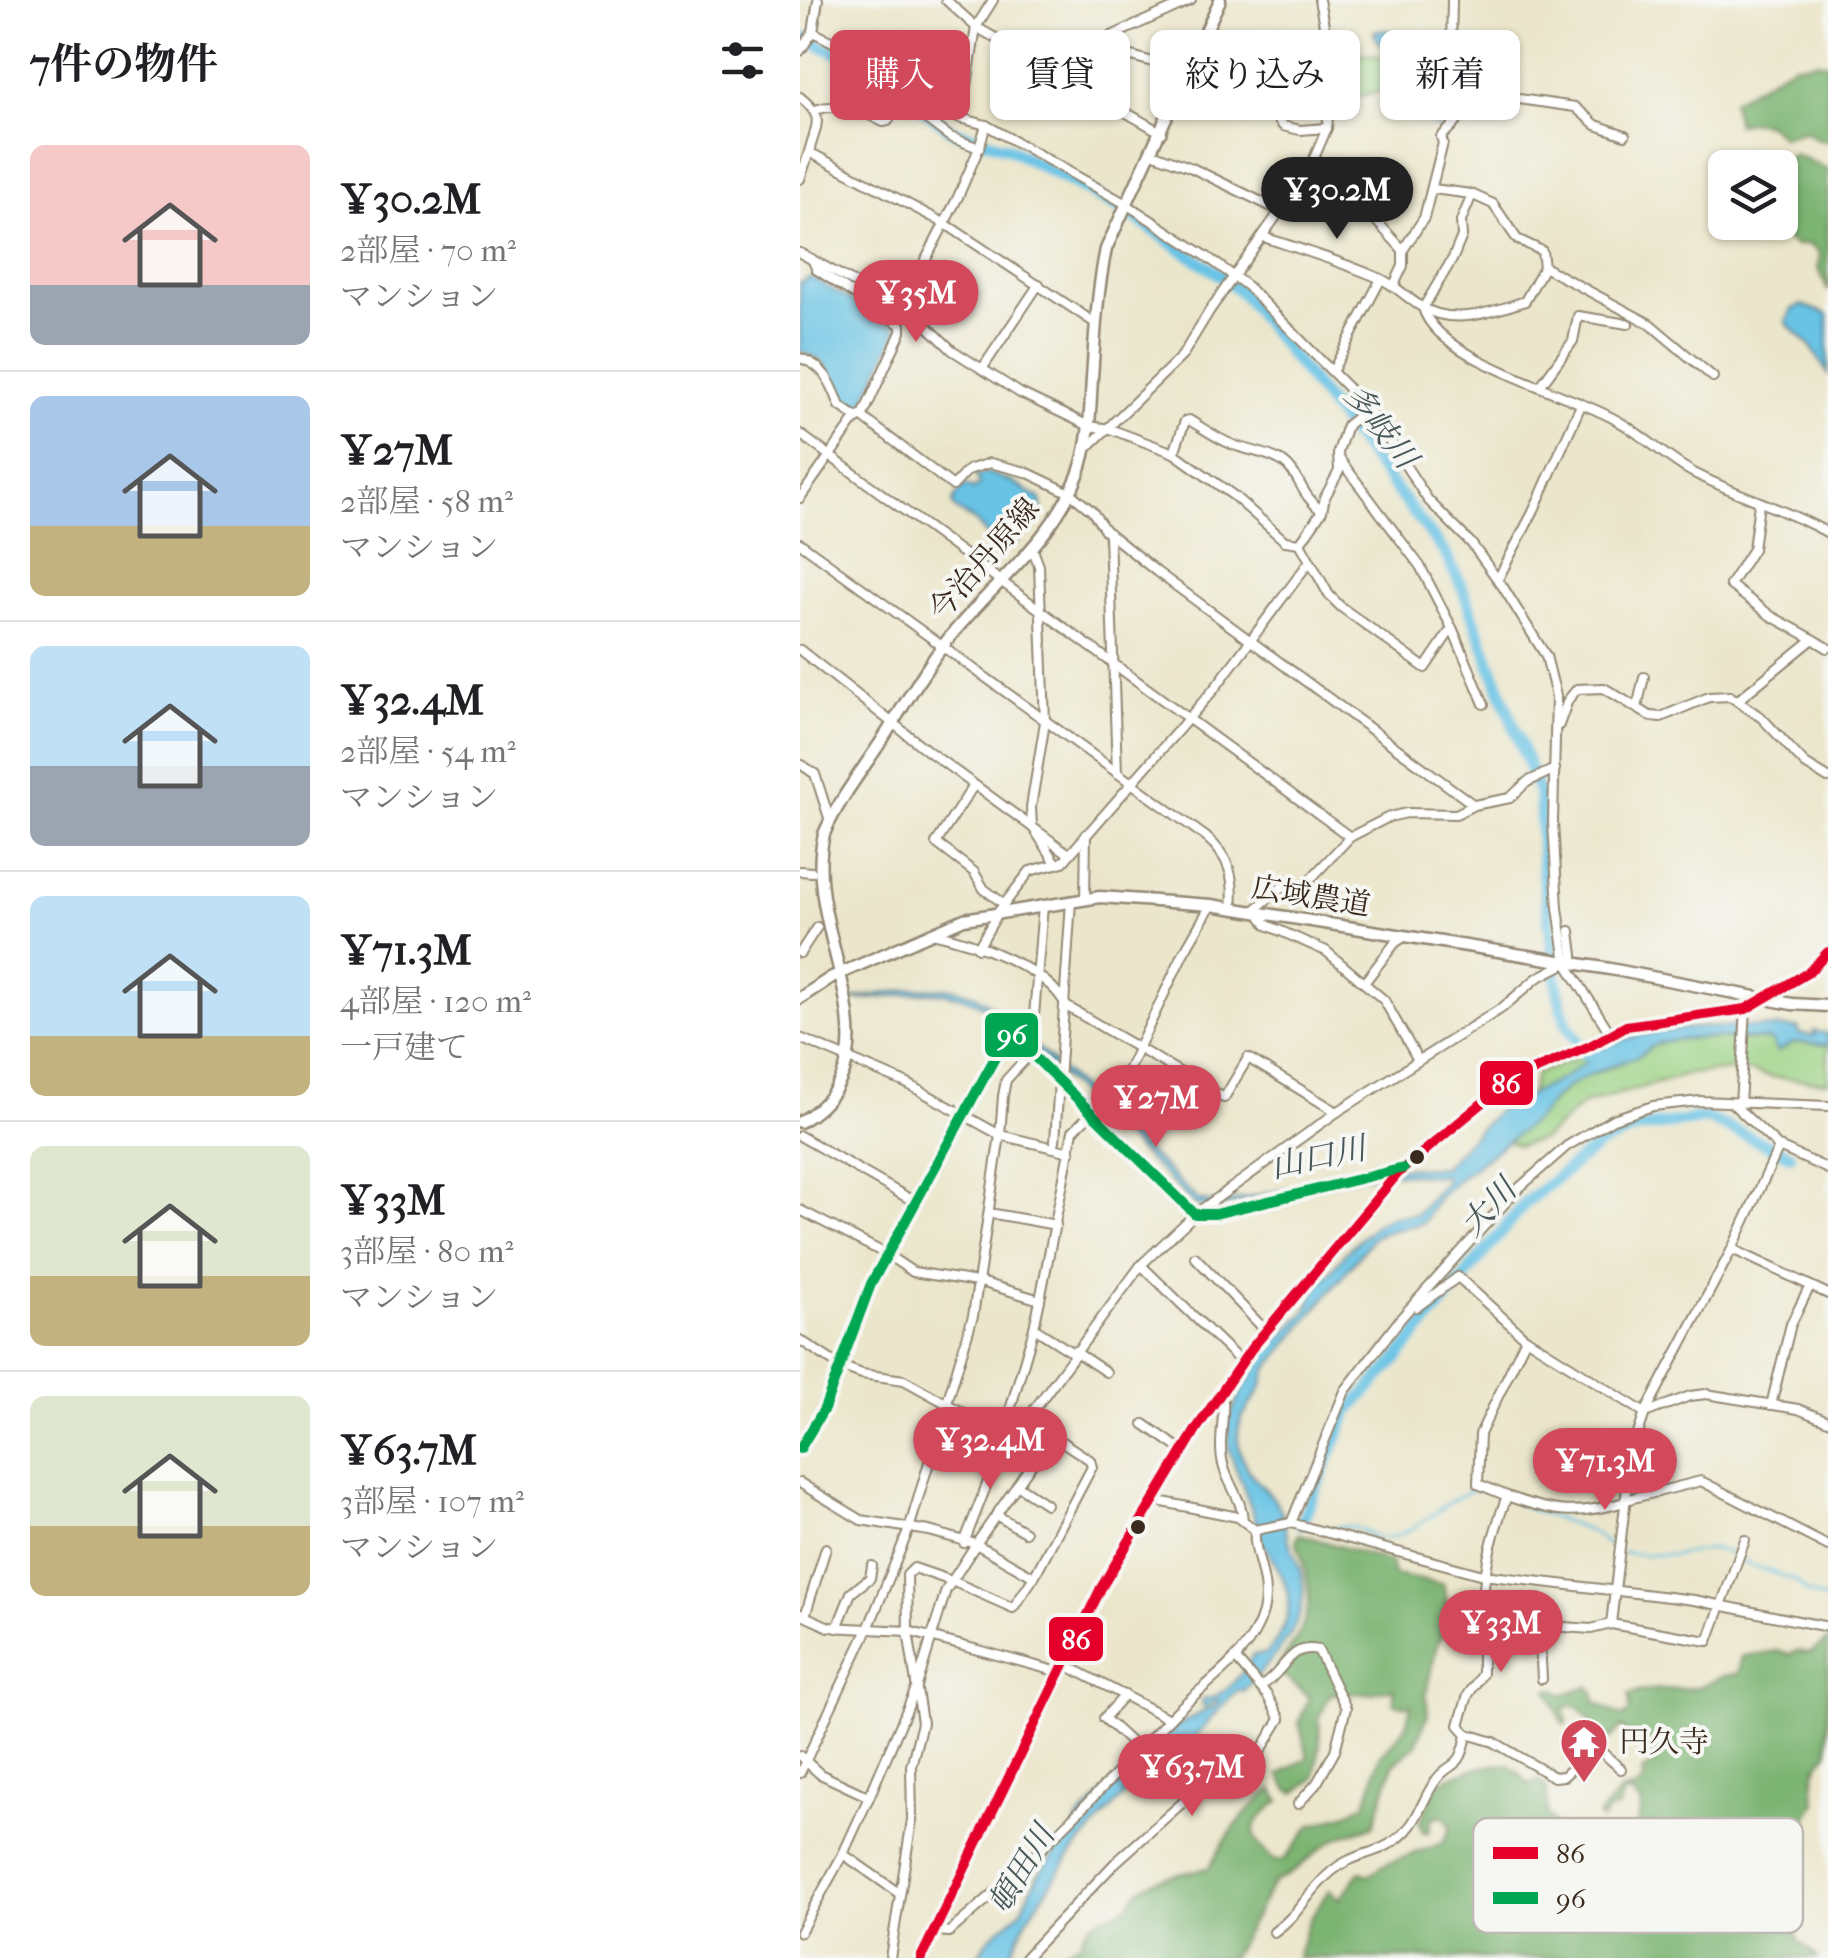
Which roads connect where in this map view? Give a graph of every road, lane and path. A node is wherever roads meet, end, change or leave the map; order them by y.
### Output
1 (818, 0) edge
2 (946, 0) edge
3 (993, 0) edge
4 (1191, 0) edge
5 (1220, 0) edge
6 (1319, 0) edge
7 (1452, 0) edge
8 (976, 26) junction
9 (1123, 30) edge
10 (1207, 30) edge
11 (1451, 30) edge
12 (812, 34) junction
13 (990, 34) edge
14 (830, 42) edge
15 (801, 46) edge
16 (970, 66) edge
17 (800, 96) edge
18 (1520, 99) edge
19 (815, 110) junction
20 (1130, 117) edge
21 (962, 120) edge
22 (1168, 120) edge
23 (1278, 120) edge
24 (1458, 120) edge
25 (986, 125) junction
26 (1327, 128) junction
27 (1162, 133) junction
28 (1626, 135) dead end
29 (979, 148) junction
30 (809, 152) junction
31 (1152, 152) junction
32 (1309, 170) junction
33 (800, 178) edge
34 (1433, 189) junction
35 (1472, 195) junction
36 (1126, 204) junction
37 (1280, 211) junction
38 (944, 223) junction
39 (1263, 237) junction
40 (1403, 250) junction
41 (800, 252) edge
42 (812, 259) junction
43 (1544, 266) junction
44 (1235, 277) junction
45 (1381, 279) junction
46 (1039, 284) junction
47 (1394, 285) junction
48 (901, 308) junction
49 (1423, 308) junction
50 (1095, 324) junction
51 (1628, 324) dead end
52 (800, 358) edge
53 (982, 369) junction
54 (1332, 370) junction
55 (1713, 376) dead end
56 (1541, 385) junction
57 (1580, 405) junction
58 (1368, 408) junction
59 (860, 417) junction
60 (1089, 426) junction
61 (1110, 429) junction
62 (800, 434) edge
63 (1085, 450) junction
64 (1174, 453) junction
65 (831, 456) junction
66 (1338, 457) junction
67 (1070, 493) junction
68 (800, 498) edge
69 (1759, 504) junction
70 (1322, 512) junction
71 (1108, 533) junction
72 (1828, 533) edge
73 (800, 543) edge
74 (1300, 543) junction
75 (1032, 547) junction
76 (1310, 561) junction
77 (1498, 579) junction
78 (1000, 582) junction
79 (1040, 611) junction
80 (1452, 628) junction
81 (1813, 639) junction
82 (1249, 640) junction
83 (942, 646) junction
84 (1827, 646) edge
85 (800, 650) edge
86 (1112, 664) junction
87 (1644, 677) dead end
88 (1738, 700) junction
89 (1484, 704) dead end
90 (1637, 708) junction
91 (1186, 718) junction
92 (1045, 722) junction
93 (892, 724) junction
94 (1556, 734) junction
95 (802, 764) edge
96 (1555, 770) junction
97 (1117, 774) junction
98 (1828, 778) edge
99 (1130, 783) junction
100 (974, 785) junction
101 (1474, 805) junction
102 (830, 822) junction
103 (1032, 826) junction
104 (1086, 834) junction
105 (1350, 837) junction
106 (1070, 854) junction
107 (1057, 864) junction
108 (806, 871) edge
109 (1085, 899) junction
110 (1071, 901) junction
111 (1043, 905) junction
112 (1212, 905) junction
113 (1001, 908) junction
114 (1232, 909) junction
115 (1256, 913) junction
116 (817, 928) junction
117 (1570, 931) dead end
118 (928, 932) junction
119 (800, 934) edge
120 (1404, 936) junction
121 (978, 948) junction
122 (803, 949) edge
123 (1828, 952) edge
124 (1570, 963) junction
125 (832, 977) junction
126 (1039, 977) junction
127 (1364, 983) junction
128 (800, 998) edge
129 (1763, 999) junction
130 (1066, 1006) junction
131 (1828, 1006) edge
132 (1746, 1009) junction
133 (1610, 1033) junction
134 (800, 1038) edge
135 (1138, 1050) junction
136 (1030, 1054) junction
137 (846, 1056) junction
138 (1418, 1060) junction
139 (1060, 1083) junction
140 (1736, 1104) junction
141 (1828, 1106) edge
142 (1337, 1112) junction
143 (1091, 1113) junction
144 (964, 1114) junction
145 (800, 1122) edge
146 (1000, 1135) junction
147 (800, 1136) edge
148 (1054, 1141) dead end
149 (1778, 1147) junction
150 (1070, 1152) junction
151 (1828, 1169) edge
152 (1398, 1174) junction
153 (915, 1202) junction
154 (800, 1210) edge
155 (989, 1213) junction
156 (1195, 1214) junction
157 (1056, 1225) junction
158 (1732, 1249) junction
159 (886, 1254) junction
160 (1195, 1257) dead end
161 (1141, 1266) junction
162 (979, 1282) junction
163 (1810, 1286) junction
164 (1828, 1294) edge
165 (1040, 1300) junction
166 (1401, 1318) junction
167 (1034, 1328) junction
168 (1266, 1330) junction
169 (1526, 1338) junction
170 (800, 1340) edge
171 (1074, 1352) junction
172 (1242, 1362) junction
173 (840, 1366) junction
174 (1106, 1372) dead end
175 (1222, 1390) junction
176 (949, 1403) junction
177 (1771, 1405) junction
178 (1645, 1412) junction
179 (1027, 1420) junction
180 (1828, 1421) edge
181 (1144, 1424) dead end
182 (1009, 1437) junction
183 (800, 1449) edge
184 (1183, 1451) junction
185 (800, 1483) edge
186 (1017, 1485) junction
187 (1507, 1496) junction
188 (1153, 1500) junction
189 (1625, 1501) junction
190 (1046, 1504) dead end
191 (996, 1515) junction
192 (1242, 1520) junction
193 (1288, 1523) junction
194 (910, 1529) junction
195 (1255, 1530) junction
196 (1026, 1532) dead end
197 (1744, 1540) dead end
198 (964, 1543) junction
199 (976, 1544) junction
200 (1828, 1546) edge
201 (826, 1548) dead end
202 (872, 1566) dead end
203 (1484, 1575) junction
204 (1034, 1577) junction
205 (952, 1581) junction
206 (1616, 1590) junction
207 (1720, 1605) junction
208 (803, 1615) edge
209 (1482, 1620) junction
210 (1611, 1624) junction
211 (1540, 1625) junction
212 (1828, 1626) edge
213 (837, 1628) junction
214 (868, 1630) junction
215 (908, 1632) junction
216 (931, 1638) junction
217 (1235, 1658) junction
218 (1061, 1668) junction
219 (1542, 1678) dead end
220 (1258, 1684) junction
221 (916, 1686) junction
222 (1125, 1696) junction
223 (1169, 1719) junction
224 (1466, 1734) junction
225 (1139, 1750) junction
226 (803, 1760) edge
227 (1621, 1769) dead end
228 (800, 1773) edge
229 (868, 1800) junction
230 (1298, 1804) dead end
231 (843, 1854) junction
232 (900, 1894) junction
233 (936, 1931) junction
234 (800, 1932) edge
235 (1274, 1932) dead end
236 (890, 1958) edge
237 (920, 1958) edge
238 (1025, 1958) edge

1 - 12 street
2 - 8 street
3 - 8 street
4 - 9 street
5 - 10 main road, 今治丹原線
6 - 26 street
7 - 11 street
8 - 13 street
8 - 16 street
12 - 14 street
12 - 15 street
17 - 19 street
18 - 28 street
19 - 29 street
19 - 30 street
20 - 27 street
21 - 25 street
22 - 27 main road, 今治丹原線
23 - 26 street
24 - 34 street
25 - 29 street
25 - 36 street
26 - 32 street
27 - 31 main road, 今治丹原線
29 - 38 street
30 - 33 street
30 - 38 street
31 - 36 main road, 今治丹原線
31 - 37 street
32 - 37 street
32 - 40 street
34 - 35 street
34 - 40 street
35 - 43 street
35 - 49 street
36 - 44 street
36 - 50 main road, 今治丹原線
37 - 39 street
38 - 46 street
38 - 48 street
39 - 44 street
39 - 45 street
40 - 47 street
41 - 42 street
42 - 48 street
42 - 59 street
43 - 49 street
43 - 55 street
44 - 54 street
44 - 61 street
45 - 47 street
45 - 54 street
46 - 50 street
46 - 53 street
47 - 49 street
48 - 53 street
49 - 56 street
50 - 60 main road, 今治丹原線
51 - 56 street
52 - 59 street
53 - 60 street
54 - 58 street
56 - 57 street
57 - 69 street
57 - 77 street
58 - 66 street
58 - 77 street
59 - 65 street
59 - 67 street
60 - 61 street
60 - 63 main road, 今治丹原線
61 - 63 street
61 - 64 street
62 - 65 street
63 - 67 main road, 今治丹原線
64 - 70 street
64 - 74 street
65 - 68 street
65 - 78 street
66 - 70 street
66 - 80 street
67 - 71 street
67 - 75 main road, 今治丹原線
69 - 72 street
69 - 81 street
70 - 74 street
71 - 82 street
71 - 86 street
73 - 83 street
74 - 76 street
75 - 78 main road, 今治丹原線
75 - 79 street
76 - 80 street
76 - 82 street
77 - 94 street
78 - 79 street
78 - 83 main road, 今治丹原線
79 - 86 street
79 - 92 street
80 - 89 street
81 - 84 street
81 - 88 street
82 - 91 street
82 - 101 street
83 - 92 street
83 - 93 main road, 今治丹原線
85 - 93 street
86 - 91 street
86 - 97 street
87 - 90 street
88 - 90 street
88 - 98 street
90 - 94 street
91 - 99 street
91 - 105 street
92 - 97 street
92 - 103 street
93 - 100 street
93 - 102 main road, 今治丹原線
94 - 96 street
95 - 102 street
96 - 101 street
96 - 124 street
97 - 99 street
99 - 104 street
99 - 114 street
100 - 103 street
100 - 113 street
101 - 105 street
102 - 108 main road, 今治丹原線
103 - 106 street
103 - 107 street
104 - 106 street
104 - 109 street
105 - 115 street
106 - 107 street
107 - 113 street
108 - 116 main road, 今治丹原線
109 - 110 main road, 広域農道
109 - 112 main road, 広域農道
110 - 111 main road, 広域農道
110 - 130 street
111 - 113 main road, 広域農道
111 - 126 street
112 - 114 main road, 広域農道
112 - 135 street
113 - 118 main road, 広域農道
113 - 121 street
114 - 115 main road, 広域農道
115 - 120 main road, 広域農道
115 - 127 street
116 - 122 street
116 - 125 main road, 今治丹原線
117 - 124 street
118 - 121 street
118 - 125 main road, 広域農道
119 - 122 street
120 - 124 main road, 広域農道
120 - 127 street
121 - 126 street
123 - 129 main road
124 - 129 main road, 広域農道
124 - 133 street
124 - 138 street
125 - 128 main road, 広域農道
125 - 137 main road, 今治丹原線
126 - 130 street
126 - 136 street
127 - 138 street
129 - 131 main road, 広域農道
129 - 132 street
130 - 135 street
130 - 139 street
132 - 133 street
132 - 140 street
133 - 152 street
134 - 137 street
135 - 142 street
135 - 143 street
136 - 139 street
136 - 144 street
136 - 146 street
137 - 144 street
137 - 145 main road
138 - 142 street
139 - 143 street
139 - 148 street
140 - 141 street
140 - 149 street
140 - 166 street
142 - 156 street
143 - 150 street
143 - 156 street
144 - 146 street
144 - 153 street
146 - 150 street
146 - 155 street
147 - 153 street
149 - 151 street
149 - 158 street
150 - 157 street
152 - 156 street
152 - 168 street
153 - 159 street
154 - 159 street
155 - 157 street
155 - 162 street
156 - 161 street
157 - 165 street
158 - 163 street
158 - 178 street
159 - 162 street
159 - 173 street
160 - 168 street
161 - 171 street
161 - 172 street
162 - 165 street
162 - 176 street
163 - 164 street
163 - 177 street
165 - 167 street
166 - 169 street
166 - 193 street
167 - 171 street
167 - 182 street
168 - 172 street
169 - 178 street
169 - 187 street
170 - 173 street
171 - 174 street
171 - 179 street
172 - 175 street
173 - 176 street
173 - 183 street
175 - 184 street
175 - 192 street
176 - 182 street
176 - 194 street
177 - 178 street
177 - 180 street
178 - 189 street
179 - 182 street
179 - 204 street
181 - 184 street
182 - 186 street
182 - 198 street
184 - 188 street
185 - 194 street
186 - 190 street
186 - 191 street
187 - 189 street
187 - 203 street
188 - 192 street
188 - 218 street
189 - 200 street
189 - 206 street
191 - 196 street
191 - 199 street
192 - 195 street
193 - 195 street
193 - 203 street
194 - 198 street
194 - 214 street
195 - 217 street
197 - 207 street
198 - 199 street
199 - 204 street
199 - 205 street
201 - 208 street
202 - 213 street
203 - 206 street
203 - 209 street
204 - 205 street
205 - 215 street
205 - 216 street
206 - 207 street
206 - 210 street
207 - 210 street
207 - 212 street
208 - 213 street
209 - 211 street
209 - 224 street
210 - 211 street
211 - 219 street
213 - 214 street
214 - 215 street
214 - 226 street
215 - 216 street
215 - 221 street
216 - 218 street
216 - 221 street
217 - 220 street
217 - 223 street
218 - 222 street
218 - 233 street
220 - 230 street
220 - 238 street
221 - 229 street
221 - 232 street
222 - 223 street
222 - 225 street
223 - 225 street
224 - 227 street
224 - 235 street
225 - 233 street
226 - 228 street
226 - 229 street
229 - 231 street
231 - 232 street
231 - 234 street
232 - 236 street
233 - 237 street

